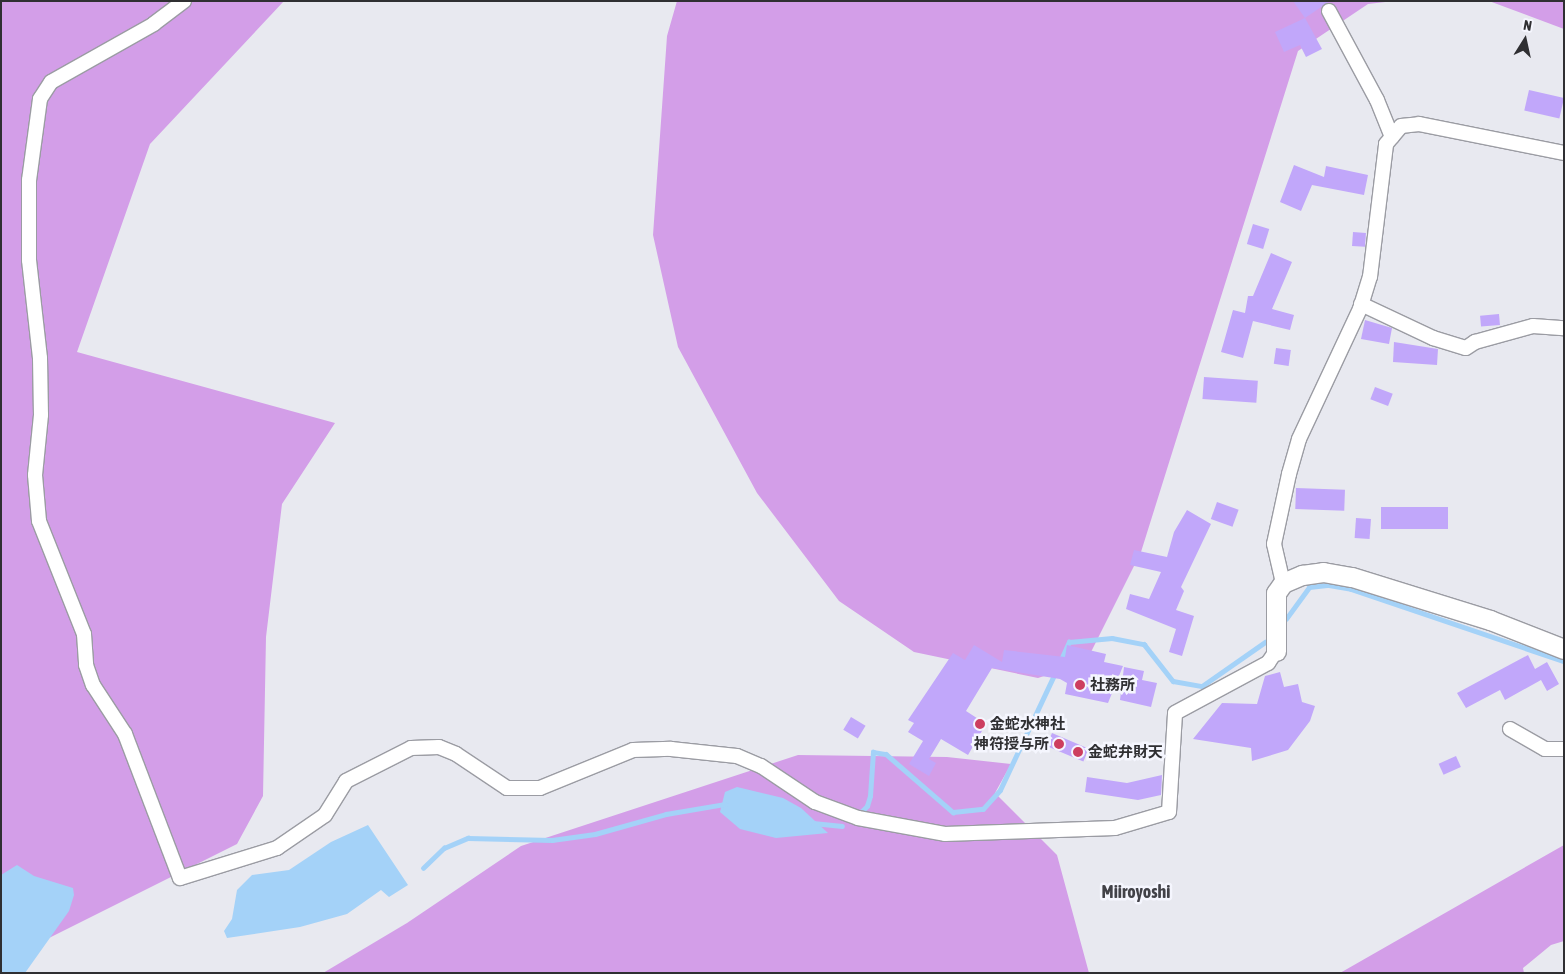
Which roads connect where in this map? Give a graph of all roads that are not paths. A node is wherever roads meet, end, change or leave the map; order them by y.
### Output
1 (184, 1) edge
2 (1329, 11) dead end
3 (1392, 137) junction
4 (1564, 153) edge
5 (1361, 304) junction
6 (1564, 328) edge
7 (1283, 583) junction
8 (1564, 648) edge
9 (1276, 650) joint
10 (1510, 729) dead end
11 (1564, 749) edge

1 - 9 street
2 - 3 street
3 - 4 street
3 - 5 street
5 - 6 street
5 - 7 street
7 - 8 street
7 - 9 street
10 - 11 street

